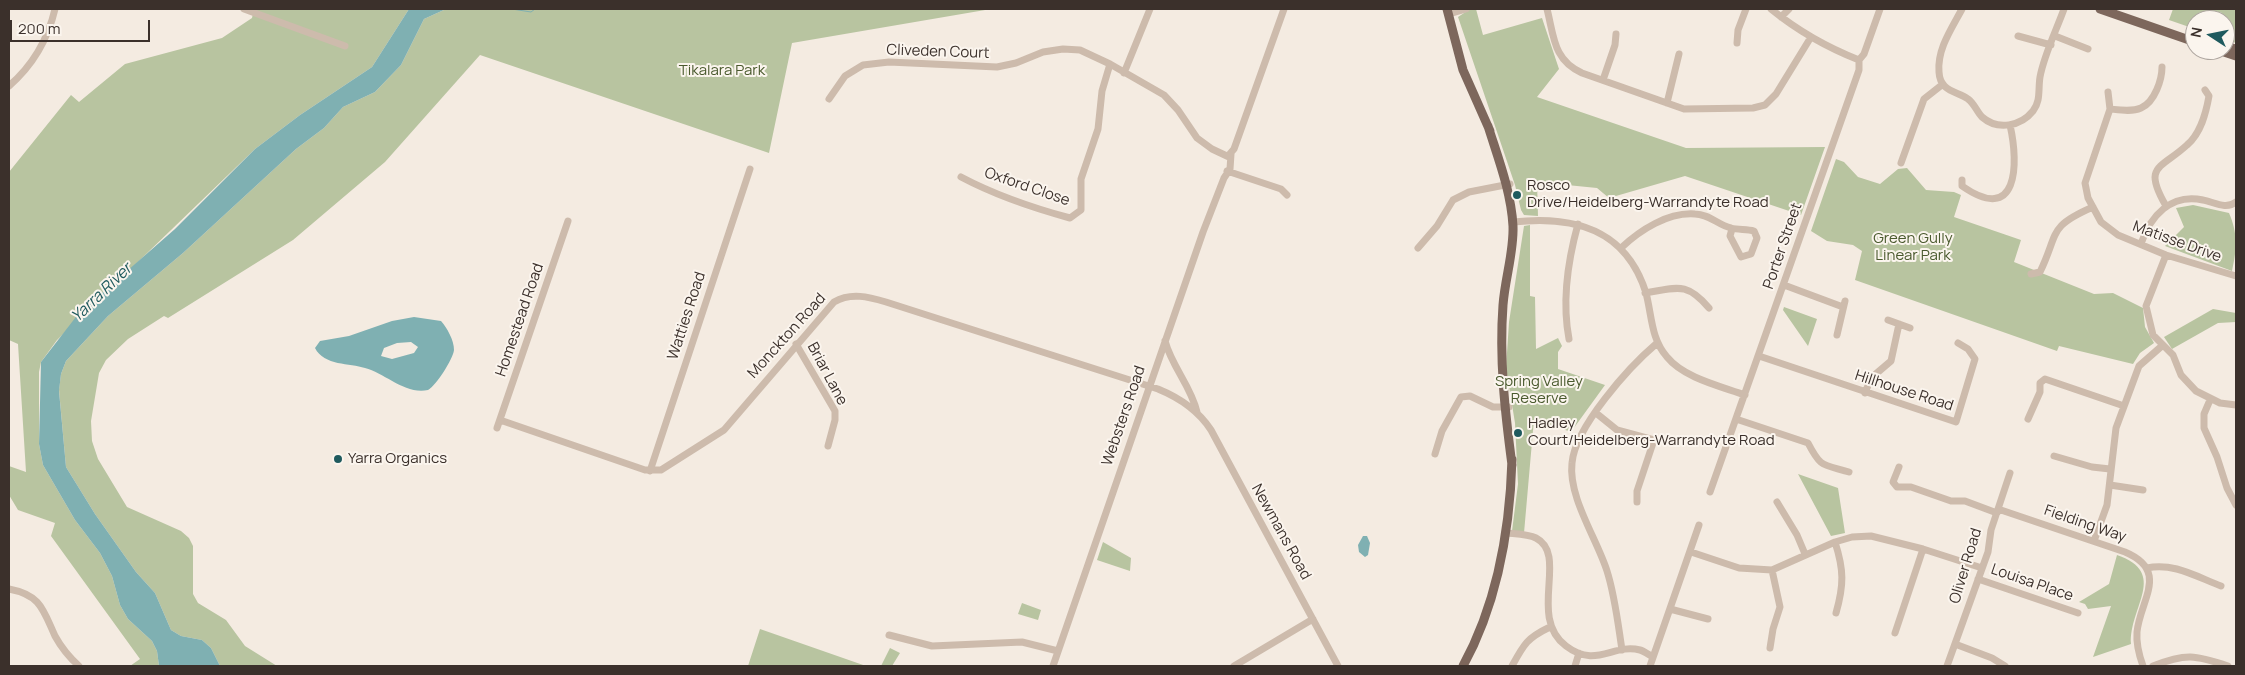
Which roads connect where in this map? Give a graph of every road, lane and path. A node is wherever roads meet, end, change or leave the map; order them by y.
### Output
1 (55, 9) edge
2 (244, 9) edge
3 (1150, 9) edge
4 (1284, 9) edge
5 (1466, 9) edge
6 (1547, 9) edge
7 (1746, 9) edge
8 (1770, 9) edge
9 (1789, 9) edge
10 (1880, 9) edge
11 (1962, 9) edge
12 (2064, 9) edge
13 (2100, 9) edge
14 (2114, 9) edge
15 (1452, 11) edge
16 (1782, 17) junction
17 (2185, 33) edge
18 (1616, 34) dead end
19 (2018, 36) dead end
20 (2054, 36) junction
21 (1811, 37) junction
22 (2185, 39) edge
23 (1737, 43) dead end
24 (2051, 45) junction
25 (345, 46) dead end
26 (2088, 48) dead end
27 (1679, 54) dead end
28 (1859, 60) junction
29 (1110, 64) junction
30 (2162, 67) dead end
31 (1124, 73) junction
32 (1603, 80) junction
33 (1943, 84) junction
34 (9, 86) edge
35 (2205, 90) dead end
36 (2108, 92) dead end
37 (829, 99) dead end
38 (1667, 103) junction
39 (2110, 109) junction
40 (2010, 125) junction
41 (1229, 156) junction
42 (1901, 163) dead end
43 (750, 169) dead end
44 (1227, 173) junction
45 (961, 177) dead end
46 (1962, 180) dead end
47 (1508, 184) junction
48 (1287, 195) dead end
49 (2236, 202) edge
50 (2166, 206) junction
51 (2092, 207) junction
52 (568, 222) dead end
53 (1515, 222) junction
54 (1578, 224) junction
55 (1732, 229) junction
56 (2141, 244) junction
57 (1418, 248) dead end
58 (1622, 248) junction
59 (2166, 255) junction
60 (2031, 274) dead end
61 (2236, 276) edge
62 (1784, 285) junction
63 (1646, 293) junction
64 (1709, 308) dead end
65 (1888, 320) dead end
66 (1898, 324) junction
67 (1910, 328) dead end
68 (1837, 335) dead end
69 (1569, 340) dead end
70 (1164, 341) junction
71 (1958, 343) dead end
72 (796, 344) junction
73 (1656, 344) junction
74 (2163, 345) junction
75 (1169, 354) junction
76 (1159, 356) junction
77 (1759, 356) junction
78 (1149, 386) junction
79 (1865, 393) junction
80 (1745, 395) junction
81 (2210, 400) junction
82 (2236, 405) edge
83 (2124, 406) junction
84 (1507, 407) junction
85 (1197, 412) junction
86 (1596, 413) junction
87 (1736, 419) junction
88 (2028, 419) dead end
89 (500, 420) junction
90 (497, 428) dead end
91 (828, 446) dead end
92 (1435, 454) dead end
93 (2054, 456) dead end
94 (1899, 467) dead end
95 (2110, 469) junction
96 (650, 471) junction
97 (1849, 472) dead end
98 (2010, 473) dead end
99 (2110, 485) junction
100 (2143, 490) dead end
101 (1710, 492) dead end
102 (1637, 502) dead end
103 (1777, 502) dead end
104 (2236, 505) edge
105 (1998, 511) junction
106 (1699, 525) dead end
107 (1506, 533) junction
108 (2094, 541) junction
109 (1835, 542) junction
110 (1923, 549) junction
111 (1691, 552) junction
112 (1805, 554) junction
113 (1982, 568) junction
114 (2147, 568) junction
115 (1772, 570) junction
116 (1978, 579) junction
117 (2222, 586) dead end
118 (9, 589) edge
119 (1670, 609) junction
120 (1836, 613) dead end
121 (2078, 613) dead end
122 (1313, 619) junction
123 (1708, 620) dead end
124 (1550, 627) junction
125 (1896, 633) dead end
126 (889, 635) dead end
127 (1955, 644) junction
128 (1770, 648) dead end
129 (1622, 650) junction
130 (1058, 651) junction
131 (1579, 653) junction
132 (1653, 657) junction
133 (2159, 665) edge
134 (79, 666) edge
135 (1053, 666) edge
136 (1234, 666) edge
137 (1338, 666) edge
138 (1463, 666) edge
139 (1512, 666) edge
140 (1575, 666) edge
141 (1650, 666) edge
142 (1947, 666) edge
143 (2005, 666) edge
144 (2144, 666) edge
145 (2228, 666) edge

1 - 34 street
2 - 25 street
3 - 31 street
4 - 41 street, Websters Road
5 - 15 street
6 - 32 street
7 - 23 street
8 - 16 street
9 - 16 street
10 - 28 street, Porter Street
11 - 33 street
12 - 20 street
13 - 22 main road
14 - 17 main road
15 - 47 main road
16 - 21 street
18 - 32 street
19 - 24 street
20 - 24 street
20 - 26 street
21 - 28 street
21 - 38 street
24 - 40 street
27 - 38 street
28 - 62 street, Porter Street
29 - 31 street, Cliveden Court
29 - 37 street, Cliveden Court
29 - 45 street, Oxford Close
30 - 39 street
31 - 41 street, Cliveden Court
32 - 38 street
33 - 40 street
33 - 42 street
35 - 50 street
36 - 39 street, Matisse Drive
39 - 51 street, Matisse Drive
40 - 46 street
41 - 44 street, Websters Road
43 - 96 street, Watties Road
44 - 48 street
44 - 70 street, Websters Road
47 - 53 main road
47 - 57 street
49 - 50 street
50 - 56 street
51 - 56 street, Matisse Drive
51 - 60 street
52 - 89 street, Homestead Road
53 - 54 street
53 - 84 main road
54 - 58 street
54 - 69 street
55 - 55 street
55 - 58 street
56 - 59 street, Matisse Drive
58 - 63 street
59 - 61 street, Matisse Drive
59 - 74 street
62 - 68 street
62 - 77 street, Porter Street
63 - 64 street
63 - 73 street
65 - 66 street
66 - 67 street
66 - 79 street
70 - 75 street, Newmans Road
70 - 76 street, Websters Road
71 - 79 street, Hillhouse Road
72 - 78 street, Monckton Road
72 - 91 street, Briar Lane
72 - 96 street, Monckton Road
73 - 80 street
73 - 86 street
74 - 81 street
74 - 83 street
75 - 76 street
75 - 85 street, Newmans Road
76 - 78 street, Websters Road
77 - 79 street, Hillhouse Road
77 - 80 street, Porter Street
78 - 85 street, Newmans Road
78 - 130 street, Websters Road
80 - 87 street, Porter Street
81 - 82 street
81 - 104 street
83 - 88 street
83 - 95 street
84 - 92 street
84 - 107 main road
85 - 122 street, Newmans Road
86 - 102 street
86 - 129 street
87 - 97 street
87 - 101 street, Porter Street
89 - 90 street, Homestead Road
89 - 96 street
93 - 95 street
94 - 105 street, Fielding Way
95 - 99 street
98 - 105 street, Oliver Road
99 - 100 street
99 - 108 street
103 - 112 street
105 - 108 street, Fielding Way
105 - 113 street, Oliver Road
106 - 111 street
107 - 124 street
107 - 138 main road
108 - 114 street, Fielding Way
109 - 110 street
109 - 112 street
109 - 120 street
110 - 113 street
110 - 125 street
111 - 115 street
111 - 119 street
112 - 115 street
113 - 116 street, Oliver Road
114 - 117 street
114 - 144 street
115 - 128 street
116 - 121 street, Louisa Place
116 - 127 street, Oliver Road
118 - 134 street
119 - 123 street
119 - 132 street
122 - 136 street
122 - 137 street, Newmans Road
124 - 131 street
124 - 139 street
126 - 130 street
127 - 142 street, Oliver Road
127 - 143 street
129 - 131 street
129 - 132 street
130 - 135 street, Websters Road
131 - 140 street
132 - 141 street
133 - 145 street

